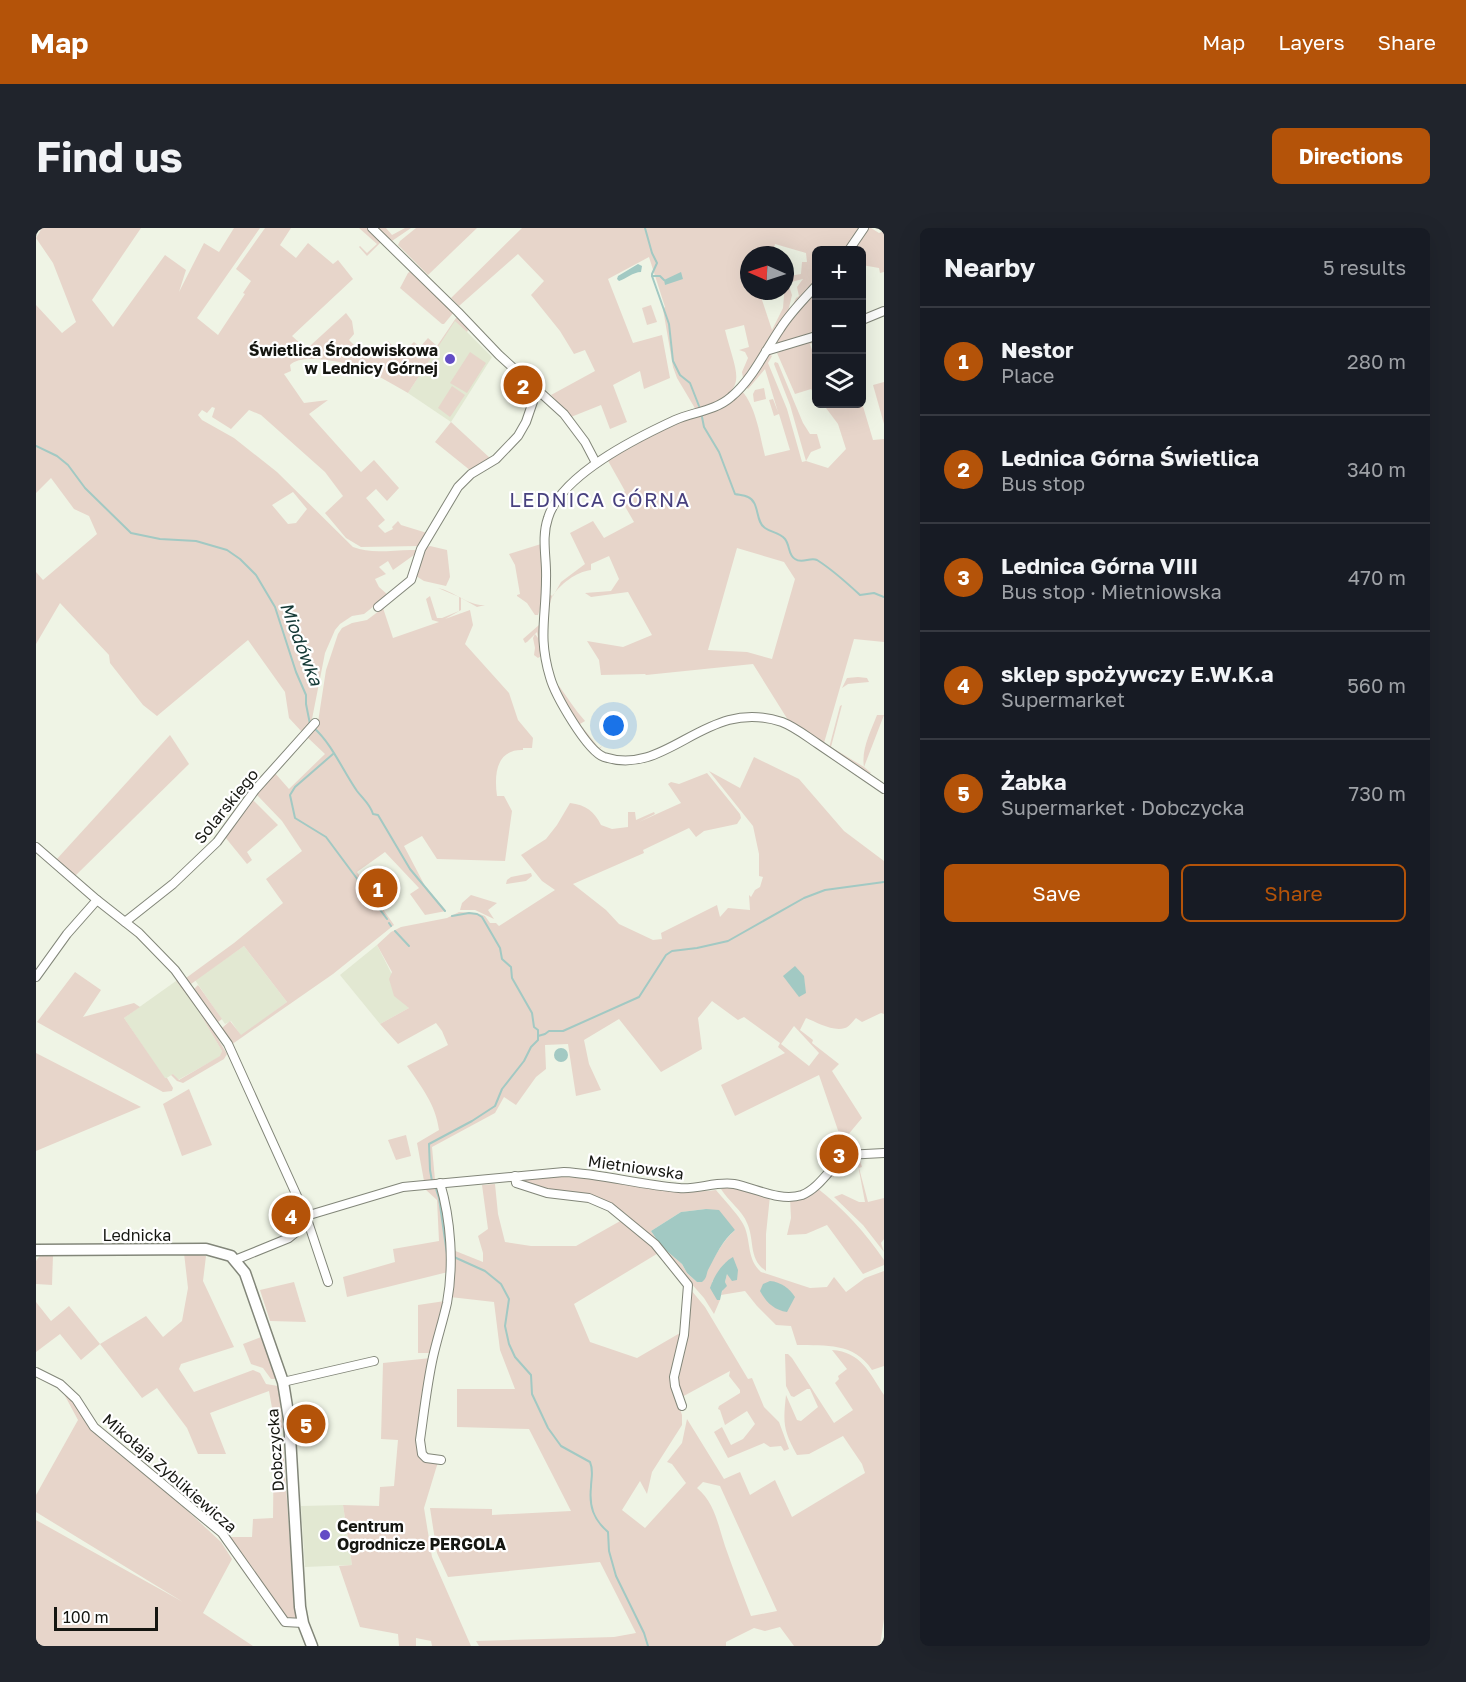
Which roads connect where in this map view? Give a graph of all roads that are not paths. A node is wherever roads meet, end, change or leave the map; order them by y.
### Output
1 (372, 228) edge
2 (864, 228) edge
3 (852, 246) edge
4 (812, 291) edge
5 (884, 311) edge
6 (866, 318) edge
7 (812, 337) edge
8 (766, 351) junction
9 (537, 390) junction
10 (596, 462) junction
11 (378, 607) dead end
12 (315, 723) dead end
13 (884, 789) edge
14 (36, 849) edge
15 (97, 900) junction
16 (125, 922) junction
17 (36, 977) edge
18 (884, 1153) edge
19 (515, 1176) junction
20 (440, 1183) junction
21 (306, 1216) junction
22 (36, 1250) edge
23 (235, 1260) junction
24 (328, 1282) dead end
25 (374, 1361) dead end
26 (36, 1372) edge
27 (283, 1382) junction
28 (682, 1406) dead end
29 (441, 1460) dead end
30 (303, 1623) junction
31 (312, 1646) edge

1 - 9 street
2 - 3 street
4 - 8 street
5 - 6 street
7 - 8 street
8 - 10 street
9 - 10 street
9 - 11 street
10 - 13 street
12 - 16 street, Solarskiego
14 - 15 street
15 - 16 street
15 - 17 street
16 - 21 street
18 - 19 street, Mietniowska
19 - 20 street, Mietniowska
19 - 28 street
20 - 21 street, Mietniowska
20 - 29 street
21 - 23 street
21 - 24 street
22 - 23 main road, Lednicka
23 - 27 main road, Dobczycka
25 - 27 street
26 - 30 street, Mikołaja Zyblikiewicza
27 - 30 main road, Dobczycka
30 - 31 main road, Dobczycka

